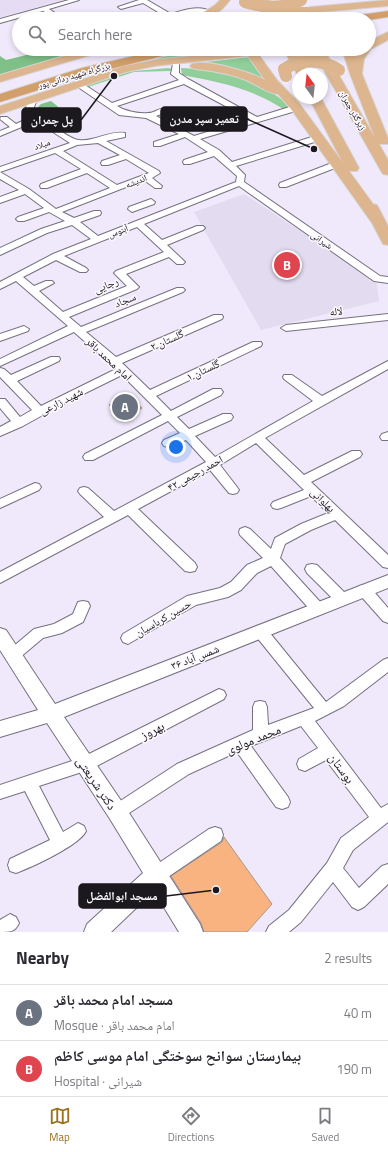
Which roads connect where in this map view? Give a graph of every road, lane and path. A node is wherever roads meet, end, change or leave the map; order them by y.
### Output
1 (76, 0) edge
2 (264, 0) edge
3 (290, 0) edge
4 (301, 0) edge
5 (317, 0) edge
6 (367, 0) edge
7 (143, 1) edge
8 (244, 1) edge
9 (388, 3) edge
10 (121, 7) dead end
11 (44, 9) junction
12 (232, 11) edge
13 (36, 12) edge
14 (49, 12) edge
15 (161, 12) edge
16 (190, 12) edge
17 (208, 12) edge
18 (212, 12) edge
19 (271, 12) edge
20 (297, 12) edge
21 (298, 12) edge
22 (314, 12) edge
23 (326, 12) edge
24 (347, 12) edge
25 (350, 12) edge
26 (388, 14) edge
27 (376, 16) edge
28 (12, 20) edge
29 (0, 21) edge
30 (388, 21) edge
31 (376, 27) edge
32 (388, 29) edge
33 (376, 30) edge
34 (376, 31) edge
35 (388, 34) edge
36 (376, 42) edge
37 (60, 56) edge
38 (136, 56) edge
39 (139, 56) edge
40 (143, 56) edge
41 (257, 56) edge
42 (293, 56) edge
43 (322, 56) edge
44 (350, 56) edge
45 (360, 56) edge
46 (176, 66) junction
47 (299, 68) edge
48 (124, 69) junction
49 (356, 74) junction
50 (0, 79) edge
51 (185, 81) junction
52 (82, 87) dead end
53 (0, 89) edge
54 (0, 98) edge
55 (33, 99) junction
56 (318, 104) edge
57 (110, 106) junction
58 (295, 107) junction
59 (164, 110) dead end
60 (75, 113) dead end
61 (2, 115) edge
62 (149, 116) junction
63 (39, 120) junction
64 (257, 120) junction
65 (305, 120) junction
66 (16, 127) junction
67 (0, 134) edge
68 (187, 134) junction
69 (380, 134) junction
70 (122, 135) dead end
71 (195, 138) junction
72 (318, 138) junction
73 (99, 140) junction
74 (76, 143) junction
75 (157, 144) dead end
76 (56, 150) junction
77 (216, 152) junction
78 (388, 154) edge
79 (126, 156) junction
80 (187, 162) dead end
81 (105, 163) dead end
82 (337, 164) junction
83 (232, 165) junction
84 (0, 170) edge
85 (87, 170) junction
86 (388, 171) edge
87 (0, 175) edge
88 (145, 177) junction
89 (240, 183) junction
90 (283, 185) dead end
91 (44, 186) dead end
92 (158, 186) dead end
93 (116, 188) junction
94 (26, 191) junction
95 (0, 200) edge
96 (132, 209) dead end
97 (52, 210) junction
98 (97, 213) dead end
99 (158, 216) junction
100 (21, 219) dead end
101 (377, 220) junction
102 (73, 221) junction
103 (138, 224) junction
104 (200, 228) dead end
105 (98, 240) junction
106 (388, 241) edge
107 (160, 244) junction
108 (0, 252) edge
109 (170, 253) junction
110 (56, 256) junction
111 (180, 262) dead end
112 (82, 270) dead end
113 (17, 277) junction
114 (388, 280) edge
115 (49, 283) dead end
116 (1, 284) edge
117 (32, 290) junction
118 (180, 290) dead end
119 (62, 316) junction
120 (218, 317) dead end
121 (388, 317) edge
122 (286, 328) dead end
123 (24, 329) dead end
124 (77, 329) junction
125 (0, 338) edge
126 (257, 344) dead end
127 (55, 359) dead end
128 (0, 363) edge
129 (388, 364) edge
130 (119, 366) junction
131 (0, 371) edge
132 (288, 377) dead end
133 (10, 380) junction
134 (217, 392) dead end
135 (148, 395) junction
136 (1, 402) edge
137 (322, 402) junction
138 (40, 412) junction
139 (169, 415) junction
140 (227, 417) dead end
141 (19, 423) junction
142 (0, 432) edge
143 (188, 435) junction
144 (257, 437) junction
145 (168, 443) dead end
146 (356, 454) dead end
147 (89, 457) dead end
148 (214, 463) junction
149 (303, 481) junction
150 (35, 487) dead end
151 (233, 490) dead end
152 (313, 491) junction
153 (84, 492) dead end
154 (0, 504) edge
155 (277, 505) dead end
156 (129, 508) junction
157 (337, 514) junction
158 (112, 518) junction
159 (245, 532) dead end
160 (273, 559) junction
161 (388, 563) edge
162 (190, 567) dead end
163 (312, 569) dead end
164 (0, 578) edge
165 (388, 581) edge
166 (364, 590) junction
167 (342, 599) junction
168 (83, 606) dead end
169 (318, 609) junction
170 (388, 617) edge
171 (260, 631) junction
172 (0, 635) edge
173 (128, 638) dead end
174 (13, 655) junction
175 (387, 667) edge
176 (219, 695) dead end
177 (260, 707) dead end
178 (324, 710) junction
179 (51, 714) junction
180 (305, 719) junction
181 (0, 729) edge
182 (261, 734) junction
183 (240, 743) junction
184 (329, 750) junction
185 (85, 764) junction
186 (305, 764) dead end
187 (29, 782) junction
188 (0, 792) edge
189 (282, 802) dead end
190 (117, 812) junction
191 (383, 815) edge
192 (78, 831) dead end
193 (215, 835) dead end
194 (60, 843) junction
195 (16, 865) dead end
196 (333, 869) junction
197 (388, 872) edge
198 (156, 875) junction
199 (95, 932) edge
200 (192, 932) edge
201 (275, 932) edge

1 - 11 street
2 - 19 main road
3 - 20 main road
4 - 8 main road, bridge
5 - 23 main road
6 - 9 main road
7 - 10 street
7 - 15 street
9 - 24 main road
9 - 25 main road
11 - 13 street
11 - 14 street
12 - 18 main road
16 - 17 street
21 - 22 main road, bridge
26 - 27 highway
28 - 29 street
30 - 31 highway
32 - 33 main road
34 - 35 main road
35 - 36 main road
37 - 50 main road
38 - 53 highway, بزرگراه شهید ردانی پور
39 - 54 highway, بزرگراه شهید ردانی پور
40 - 48 main road
41 - 58 main road
42 - 47 main road
43 - 86 main road, زیرگذر چمران
44 - 49 main road
45 - 49 main road
46 - 48 main road
46 - 51 street
46 - 58 main road
48 - 55 main road
49 - 69 main road
51 - 57 street
51 - 64 street
52 - 57 street
55 - 61 main road
55 - 63 street
56 - 101 main road
57 - 62 street
58 - 64 street
58 - 65 main road
59 - 62 street
60 - 63 street, میلاد
61 - 66 street
62 - 68 street
63 - 66 street
63 - 74 street, میلاد
64 - 71 street
65 - 69 main road, bridge
65 - 72 main road
66 - 67 street
68 - 71 street
68 - 75 street
69 - 78 main road
70 - 73 street
71 - 77 street
72 - 82 main road
72 - 83 street
73 - 74 street
73 - 79 street, اندیشه
74 - 76 street, میلاد
76 - 84 street, میلاد
76 - 85 street
77 - 80 street
77 - 83 street
79 - 81 street
79 - 88 street, اندیشه
82 - 90 street
82 - 101 main road
83 - 89 street
85 - 91 street
85 - 93 street
87 - 94 street
88 - 92 street
88 - 93 street, اندیشه
89 - 99 street, آبنوس
89 - 114 street, شیرانی
93 - 97 street, اندیشه
94 - 95 street
94 - 97 street
96 - 99 street
97 - 100 street, اندیشه
97 - 102 street
98 - 102 street
99 - 103 street, آبنوس
101 - 106 main road
102 - 105 street
102 - 108 street
103 - 105 street, آبنوس
103 - 107 street
104 - 107 street
105 - 110 street, آبنوس
107 - 109 street
109 - 111 street
109 - 119 street, رجایی
110 - 112 street
110 - 113 street, آبنوس
113 - 116 street, آبنوس
113 - 117 street, امام محمد باقر
115 - 117 street
117 - 119 street, امام محمد باقر
118 - 124 street, سجاد
119 - 124 street, امام محمد باقر
120 - 130 street, گلستان ۲
121 - 122 street, لاله
123 - 125 street
124 - 128 street, سجاد
124 - 130 street, امام محمد باقر
126 - 135 street, گلستان ۱
127 - 133 street
129 - 137 street, ۴۲ احمد رحیمی
130 - 135 street, امام محمد باقر
130 - 138 street, شهید زارعی
131 - 133 street
132 - 137 street
133 - 138 street
134 - 139 street
135 - 139 street, امام محمد باقر
136 - 141 street
137 - 144 street, ۴۲ احمد رحیمی
138 - 141 street, شهید زارعی
139 - 143 street, امام محمد باقر
139 - 147 street
140 - 143 street
141 - 142 street, شهید زارعی
143 - 145 street
143 - 148 street, امام محمد باقر
144 - 148 street, ۴۲ احمد رحیمی
144 - 149 street, پهلوانی
146 - 149 street
148 - 151 street, امام محمد باقر
148 - 156 street, ۴۲ احمد رحیمی
149 - 152 street, پهلوانی
150 - 154 street
152 - 155 street
152 - 157 street, پهلوانی
153 - 158 street
156 - 158 street, ۴۲ احمد رحیمی
156 - 162 street
157 - 160 street
157 - 161 street, پهلوانی
158 - 164 street, ۴۲ احمد رحیمی
159 - 160 street
160 - 169 street
160 - 173 street, حسین کرباسیان
163 - 167 street
165 - 166 street, شمس آباد ۳۶
166 - 167 street, شمس آباد ۳۶
166 - 170 street
167 - 169 street, شمس آباد ۳۶
168 - 174 street
169 - 171 street, شمس آباد ۳۶
171 - 178 street
171 - 179 street, شمس آباد ۳۶
172 - 174 street, دکتر شریعتی
174 - 179 street, دکتر شریعتی
175 - 178 street, محمد مولوی
176 - 185 street, بهروز
177 - 182 street
178 - 180 street, محمد مولوی
179 - 181 street, شمس آباد ۳۶
179 - 185 street, دکتر شریعتی
180 - 182 street, محمد مولوی
180 - 184 street, بوستان
182 - 183 street, محمد مولوی
183 - 189 street
183 - 190 street, محمد مولوی
184 - 186 street
184 - 191 street, بوستان
185 - 187 street, بهروز
185 - 190 street, دکتر شریعتی
187 - 188 street, بهروز
187 - 194 street
190 - 198 street, دکتر شریعتی
191 - 196 street
192 - 194 street
193 - 198 street
194 - 195 street
196 - 197 street
196 - 201 street
198 - 199 street
198 - 200 street, دکتر شریعتی

